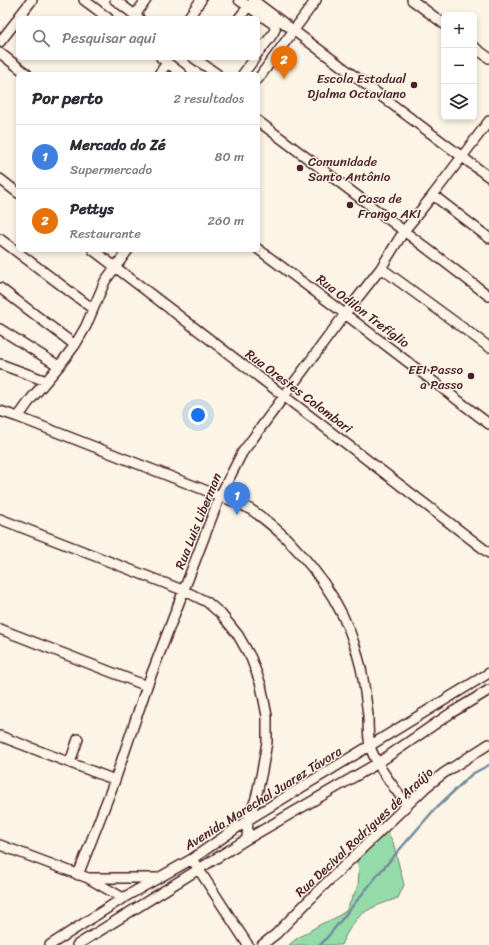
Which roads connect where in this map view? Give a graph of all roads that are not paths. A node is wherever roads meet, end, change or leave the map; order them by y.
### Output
1 (32, 0) edge
2 (84, 0) edge
3 (115, 0) edge
4 (146, 0) edge
5 (201, 0) edge
6 (239, 0) edge
7 (316, 0) edge
8 (412, 0) edge
9 (250, 3) edge
10 (20, 16) edge
11 (105, 16) edge
12 (137, 16) edge
13 (189, 16) edge
14 (240, 16) edge
15 (16, 21) edge
16 (441, 22) edge
17 (293, 31) junction
18 (0, 42) edge
19 (475, 48) edge
20 (260, 50) edge
21 (0, 53) edge
22 (489, 58) edge
23 (164, 60) edge
24 (254, 60) edge
25 (206, 62) edge
26 (24, 72) edge
27 (160, 72) edge
28 (179, 72) edge
29 (215, 72) edge
30 (244, 72) edge
31 (260, 76) edge
32 (489, 121) edge
33 (260, 123) edge
34 (462, 156) junction
35 (489, 177) edge
36 (0, 179) edge
37 (16, 191) edge
38 (433, 195) junction
39 (404, 231) junction
40 (489, 238) edge
41 (0, 239) edge
42 (260, 250) edge
43 (16, 251) edge
44 (17, 252) edge
45 (96, 252) edge
46 (126, 252) edge
47 (115, 267) junction
48 (381, 268) junction
49 (0, 288) edge
50 (489, 296) edge
51 (93, 309) junction
52 (345, 314) junction
53 (0, 329) edge
54 (75, 345) junction
55 (489, 347) edge
56 (0, 364) edge
57 (59, 366) junction
58 (46, 381) junction
59 (284, 395) junction
60 (0, 411) edge
61 (18, 417) junction
62 (489, 424) edge
63 (220, 496) junction
64 (0, 520) edge
65 (489, 553) edge
66 (184, 590) junction
67 (0, 629) edge
68 (489, 673) edge
69 (147, 686) junction
70 (489, 690) edge
71 (0, 736) edge
72 (78, 739) dead end
73 (489, 744) edge
74 (370, 746) junction
75 (70, 762) junction
76 (378, 763) junction
77 (115, 780) junction
78 (407, 805) junction
79 (248, 820) junction
80 (247, 839) junction
81 (0, 845) edge
82 (192, 859) junction
83 (199, 870) junction
84 (78, 875) junction
85 (88, 878) junction
86 (158, 878) junction
87 (123, 898) junction
88 (50, 945) edge
89 (77, 945) edge
90 (248, 945) edge
91 (262, 945) edge

1 - 10 street
2 - 11 street
3 - 12 street
4 - 12 street
5 - 13 street
6 - 9 street
7 - 17 street
8 - 16 street
9 - 14 street
9 - 17 street
9 - 20 street
15 - 18 street
17 - 31 street
17 - 34 street
19 - 22 street
21 - 26 street
23 - 27 street
23 - 28 street
24 - 30 street
25 - 29 street
32 - 34 street, Rua Luis Liberman
33 - 39 street
34 - 35 street
34 - 38 street, Rua Luis Liberman
36 - 37 street
38 - 39 street, Rua Luis Liberman
38 - 40 street
39 - 48 street, Rua Luis Liberman
39 - 50 street
41 - 43 street
42 - 52 street, Rua Odilon Trefíglio
44 - 51 street
45 - 47 street, Rua Orestes Colombari
46 - 47 street
47 - 51 street
47 - 59 street, Rua Orestes Colombari
48 - 52 street, Rua Luis Liberman
48 - 55 street
49 - 54 street
51 - 54 street
52 - 59 street, Rua Luis Liberman
52 - 62 street, Rua Odilon Trefíglio
53 - 57 street
54 - 57 street
56 - 58 street
57 - 58 street
58 - 61 street
59 - 63 street, Rua Luis Liberman
59 - 65 street, Rua Orestes Colombari
60 - 61 street
61 - 63 street
63 - 66 street, Rua Luis Liberman
63 - 74 street
64 - 66 street
66 - 69 street, Rua Luis Liberman
66 - 79 street
67 - 69 street
68 - 74 street, Avenida Marechal Juarez Távora
69 - 77 street, Rua Luis Liberman
70 - 76 street, Avenida Marechal Juarez Távora
71 - 75 street
72 - 75 street
73 - 78 street, Rua Decival Rodrigues de Araújo
74 - 76 street
74 - 79 street, Avenida Marechal Juarez Távora
75 - 77 street
76 - 78 street
76 - 80 street, Avenida Marechal Juarez Távora
77 - 84 street, Rua Luis Liberman
78 - 91 street, Rua Decival Rodrigues de Araújo
79 - 80 street
79 - 82 street, Avenida Marechal Juarez Távora
80 - 83 street, Avenida Marechal Juarez Távora
81 - 84 street
82 - 83 street
82 - 86 street, Avenida Marechal Juarez Távora
83 - 89 street, Avenida Marechal Juarez Távora
83 - 90 street
84 - 85 street
85 - 86 street
85 - 87 street
86 - 87 street, Avenida Marechal Juarez Távora
87 - 88 street, Avenida Marechal Juarez Távora

